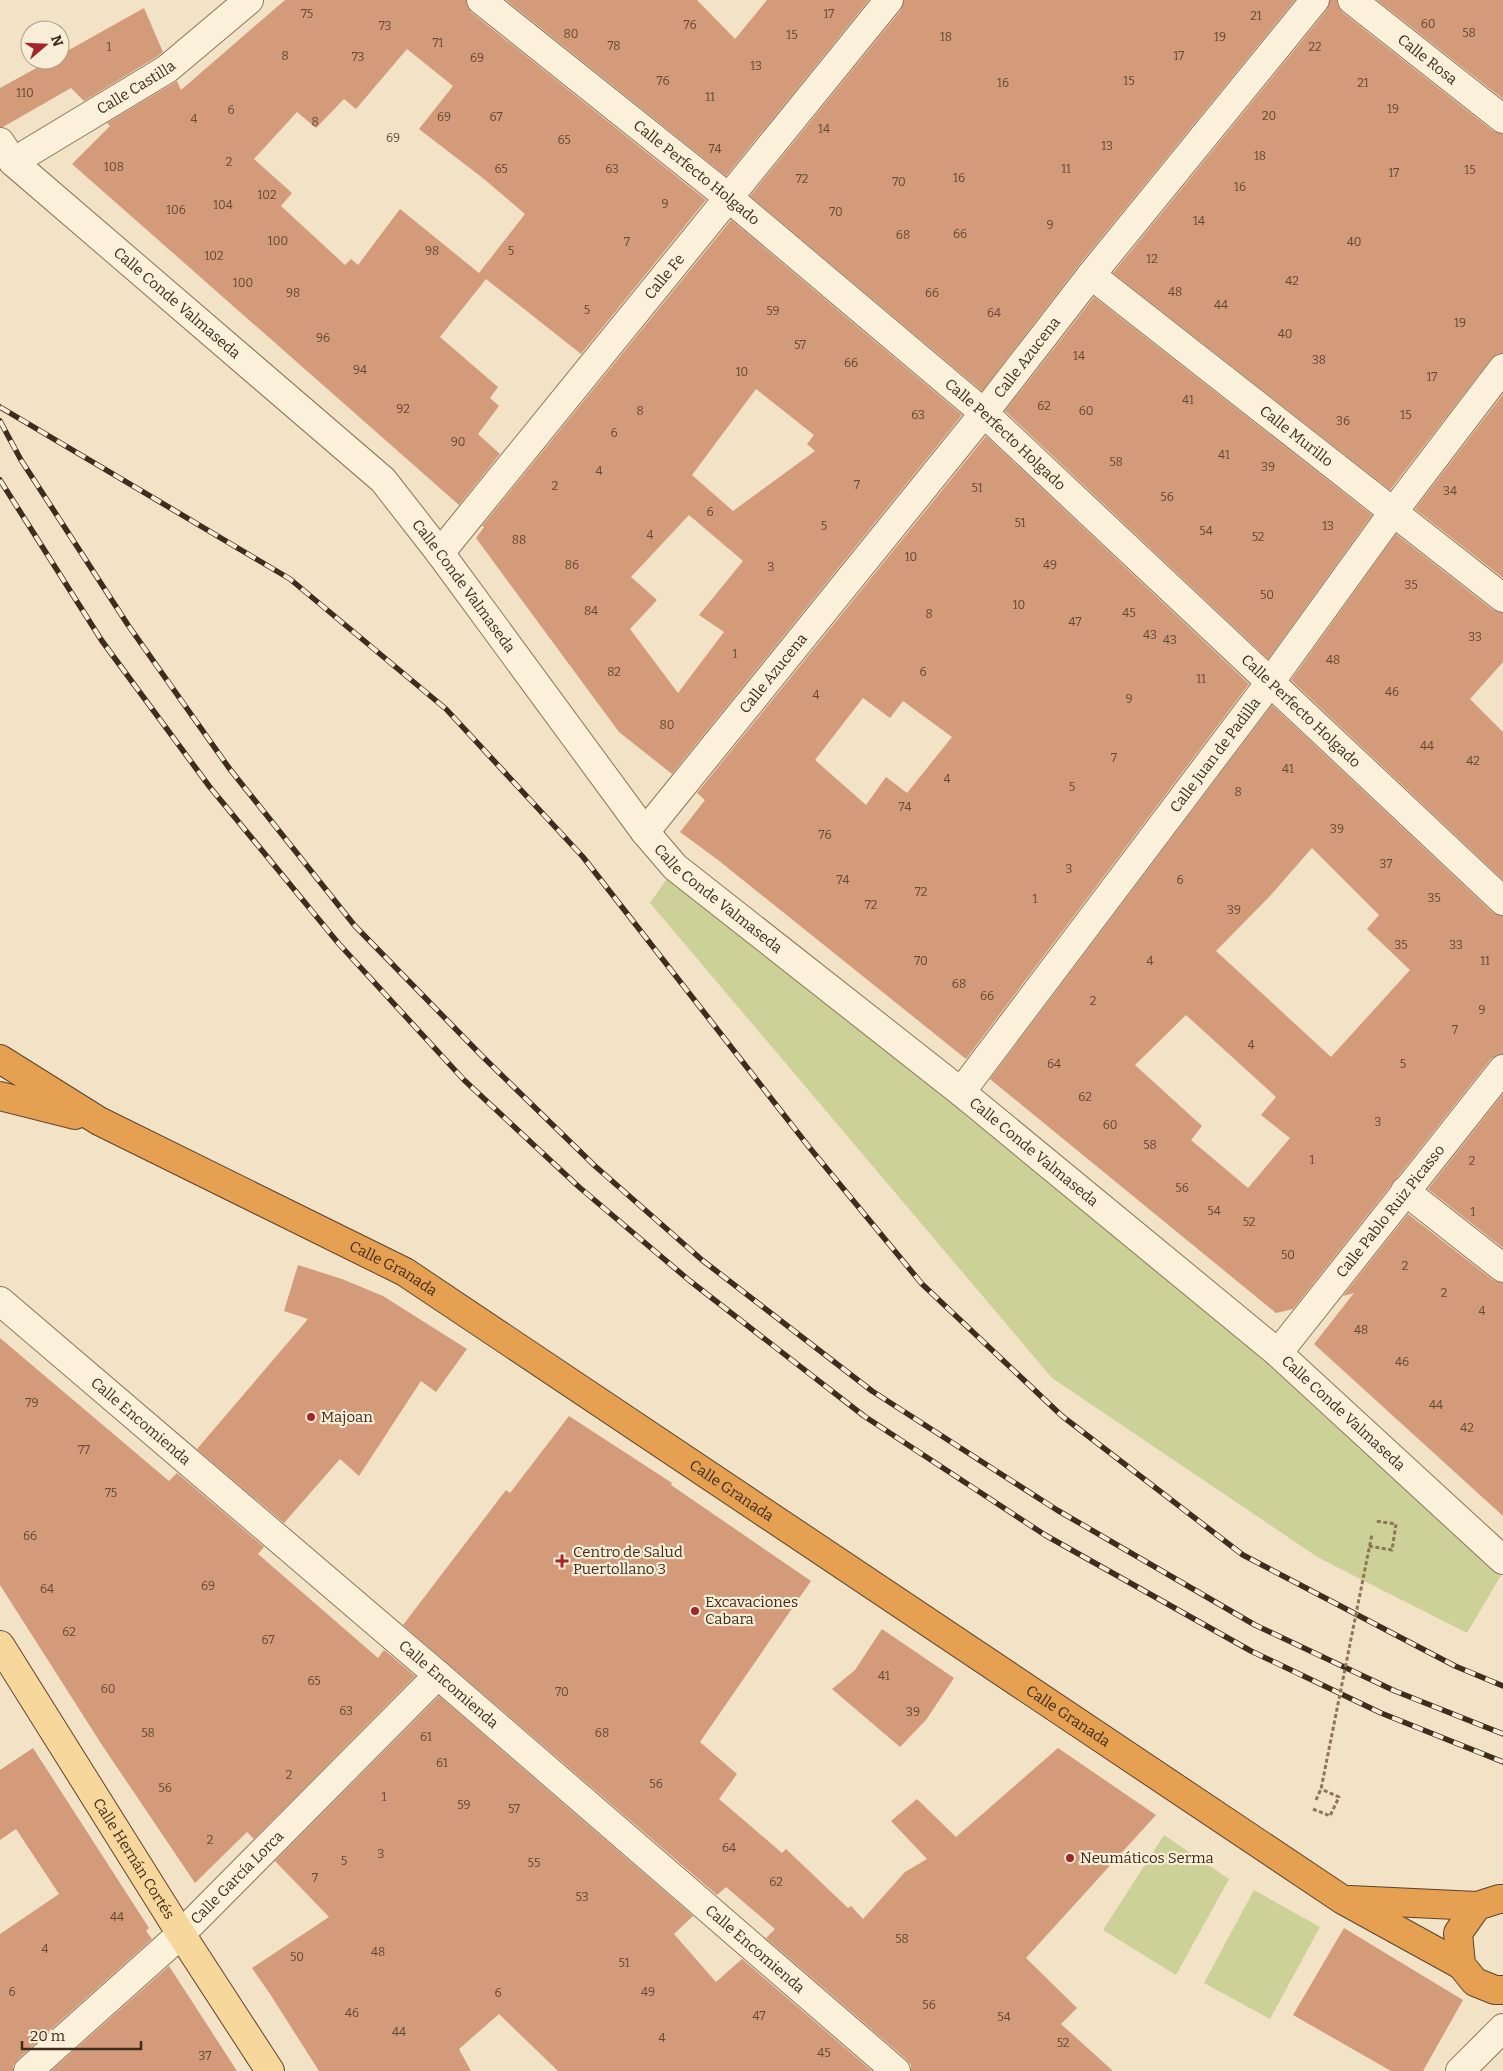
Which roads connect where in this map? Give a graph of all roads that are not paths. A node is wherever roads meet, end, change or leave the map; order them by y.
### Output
1 (249, 0) edge
2 (481, 0) edge
3 (889, 0) edge
4 (1315, 0) edge
5 (1352, 0) edge
6 (1503, 119) edge
7 (7, 152) edge
8 (728, 198) junction
9 (1091, 275) junction
10 (1503, 368) edge
11 (984, 413) junction
12 (1394, 511) junction
13 (440, 553) junction
14 (1503, 598) edge
15 (1271, 681) junction
16 (645, 832) junction
17 (1503, 901) edge
18 (0, 1059) edge
19 (1503, 1070) edge
20 (961, 1092) junction
21 (0, 1096) edge
22 (98, 1121) junction
23 (1405, 1191) junction
24 (1503, 1268) edge
25 (0, 1301) edge
26 (1278, 1353) junction
27 (1503, 1560) edge
28 (0, 1645) edge
29 (438, 1675) junction
30 (1503, 1899) edge
31 (1343, 1900) junction
32 (1476, 1906) junction
33 (181, 1934) junction
34 (1461, 1964) junction
35 (1503, 1990) edge
36 (1503, 2028) edge
37 (28, 2071) edge
38 (270, 2071) edge
39 (896, 2071) edge
40 (1460, 2071) edge

1 - 7 street, Calle Castilla
2 - 8 street, Calle Perfecto Holgado
3 - 8 street, Calle Fe
4 - 9 street, Calle Azucena
5 - 6 street, Calle Rosa
7 - 13 street, Calle Conde Valmaseda
8 - 11 street, Calle Perfecto Holgado
8 - 13 street, Calle Fe
9 - 11 street, Calle Azucena
9 - 12 street, Calle Murillo
10 - 12 street, Calle Juan de Padilla
11 - 15 street, Calle Perfecto Holgado
11 - 16 street, Calle Azucena
12 - 14 street, Calle Murillo
12 - 15 street, Calle Juan de Padilla
13 - 16 street, Calle Conde Valmaseda
15 - 17 street, Calle Perfecto Holgado
15 - 20 street, Calle Juan de Padilla
16 - 20 street, Calle Conde Valmaseda
18 - 22 highway
19 - 23 street, Calle Pablo Ruiz Picasso
20 - 26 street, Calle Conde Valmaseda
21 - 22 highway
22 - 31 highway, Calle Granada
23 - 24 street
23 - 26 street, Calle Pablo Ruiz Picasso
25 - 29 street, Calle Encomienda
26 - 27 street, Calle Conde Valmaseda
28 - 33 main road, Calle Hernán Cortés
29 - 33 street, Calle García Lorca
29 - 39 street, Calle Encomienda
30 - 32 highway
31 - 32 highway
31 - 34 highway, Calle Granada
32 - 34 highway
33 - 37 street, Calle García Lorca
33 - 38 main road, Calle Hernán Cortés
34 - 35 highway
36 - 40 street

